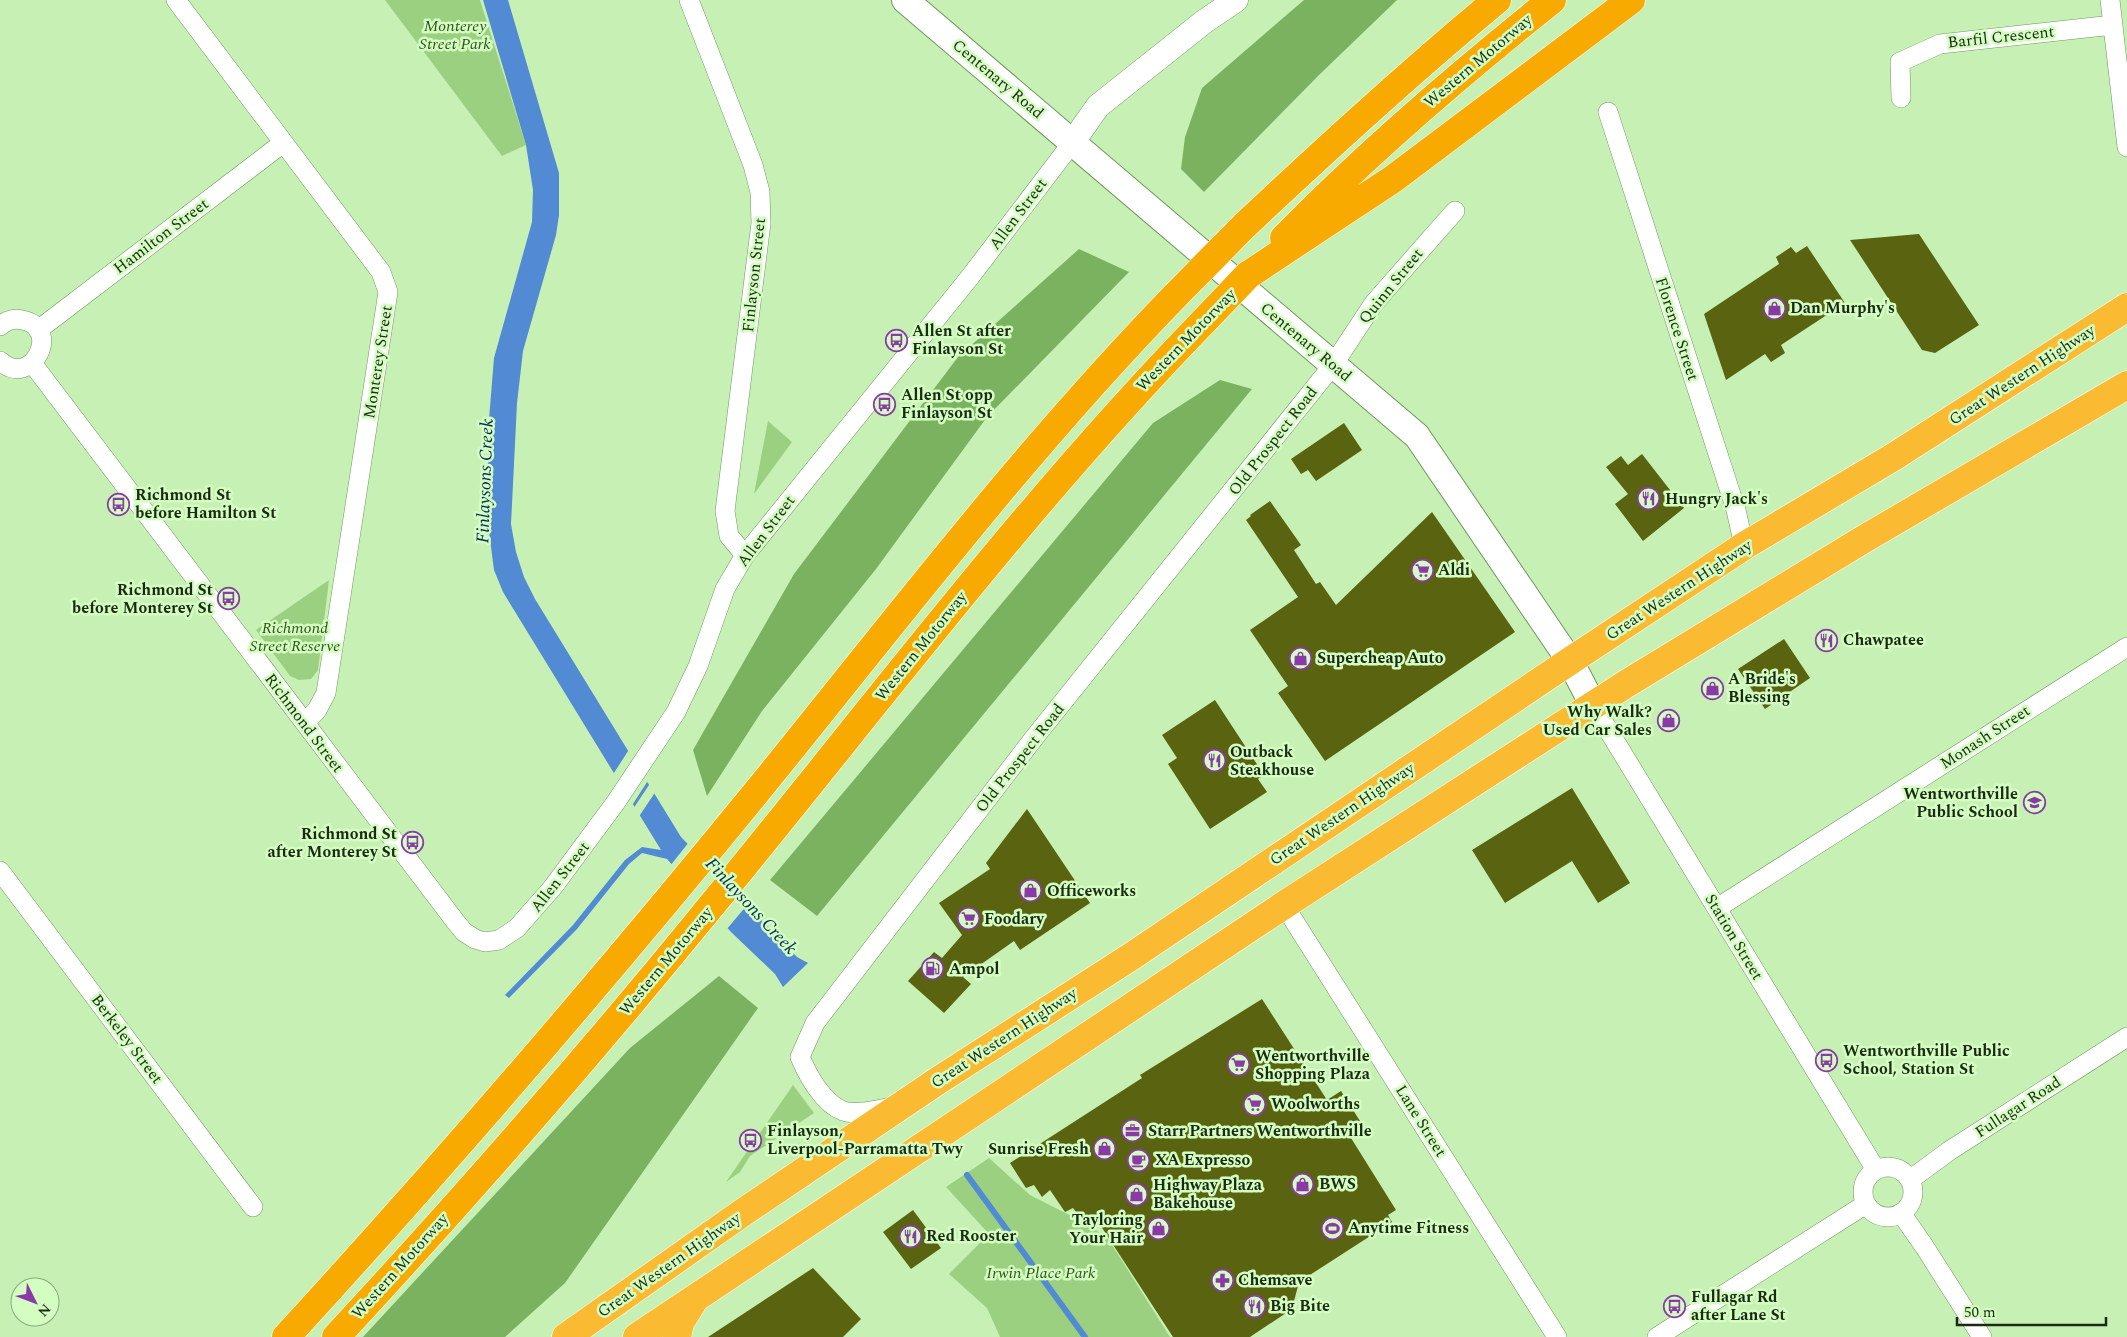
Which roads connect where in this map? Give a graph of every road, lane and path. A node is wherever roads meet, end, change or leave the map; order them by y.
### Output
1 (176, 0) edge
2 (689, 0) edge
3 (905, 0) edge
4 (1236, 0) edge
5 (1479, 0) edge
6 (1497, 0) edge
7 (1552, 0) edge
8 (1631, 0) edge
9 (2110, 0) edge
10 (2113, 25) junction
11 (1437, 49) junction
12 (1902, 98) dead end
13 (1608, 112) dead end
14 (283, 143) junction
15 (1072, 143) junction
16 (2127, 147) edge
17 (1455, 211) dead end
18 (1274, 254) junction
19 (2127, 307) edge
20 (1, 324) edge
21 (38, 330) junction
22 (0, 361) edge
23 (32, 363) junction
24 (1333, 365) junction
25 (2127, 385) edge
26 (1744, 546) junction
27 (745, 555) junction
28 (2127, 647) edge
29 (1570, 660) junction
30 (1593, 705) junction
31 (305, 723) junction
32 (0, 871) edge
33 (1284, 905) junction
34 (1717, 908) junction
35 (499, 940) joint
36 (2127, 1037) edge
37 (902, 1106) junction
38 (1876, 1170) junction
39 (1910, 1179) junction
40 (1866, 1204) junction
41 (253, 1207) dead end
42 (1901, 1213) junction
43 (698, 1295) junction
44 (286, 1337) edge
45 (336, 1337) edge
46 (566, 1337) edge
47 (637, 1337) edge
48 (677, 1337) edge
49 (1557, 1337) edge
50 (1657, 1337) edge
51 (1982, 1337) edge

1 - 14 street, Monterey Street
2 - 27 street, Finlayson Street
3 - 15 main road, Centenary Road
4 - 15 street
5 - 11 highway
6 - 11 highway, Western Motorway
7 - 18 highway, Western Motorway
8 - 18 highway
9 - 10 street
10 - 12 street, Barfil Crescent
10 - 16 street
11 - 44 highway, Western Motorway, bridge
13 - 26 street, Florence Street
14 - 21 street, Hamilton Street
14 - 31 street, Monterey Street
15 - 24 main road, Centenary Road
15 - 27 street, Allen Street
17 - 24 street, Quinn Street
18 - 45 highway, Western Motorway, bridge
19 - 26 highway, Great Western Highway
20 - 21 street
21 - 23 street
22 - 23 street
23 - 31 street, Richmond Street
24 - 29 main road, Centenary Road
24 - 37 street, Old Prospect Road
25 - 30 highway
26 - 29 highway, Great Western Highway
27 - 35 street, Allen Street
28 - 34 street, Monash Street
29 - 30 main road, Centenary Road
29 - 37 highway, Great Western Highway
30 - 33 highway
30 - 34 street, Station Street
31 - 35 street, Richmond Street
32 - 41 street, Berkeley Street
33 - 43 highway
33 - 49 street, Lane Street
34 - 38 street, Station Street
36 - 39 street, Fullagar Road
37 - 46 highway, Great Western Highway
38 - 39 street
38 - 40 street
39 - 42 street
40 - 42 street
40 - 50 street
42 - 51 street
43 - 47 highway
43 - 48 highway

